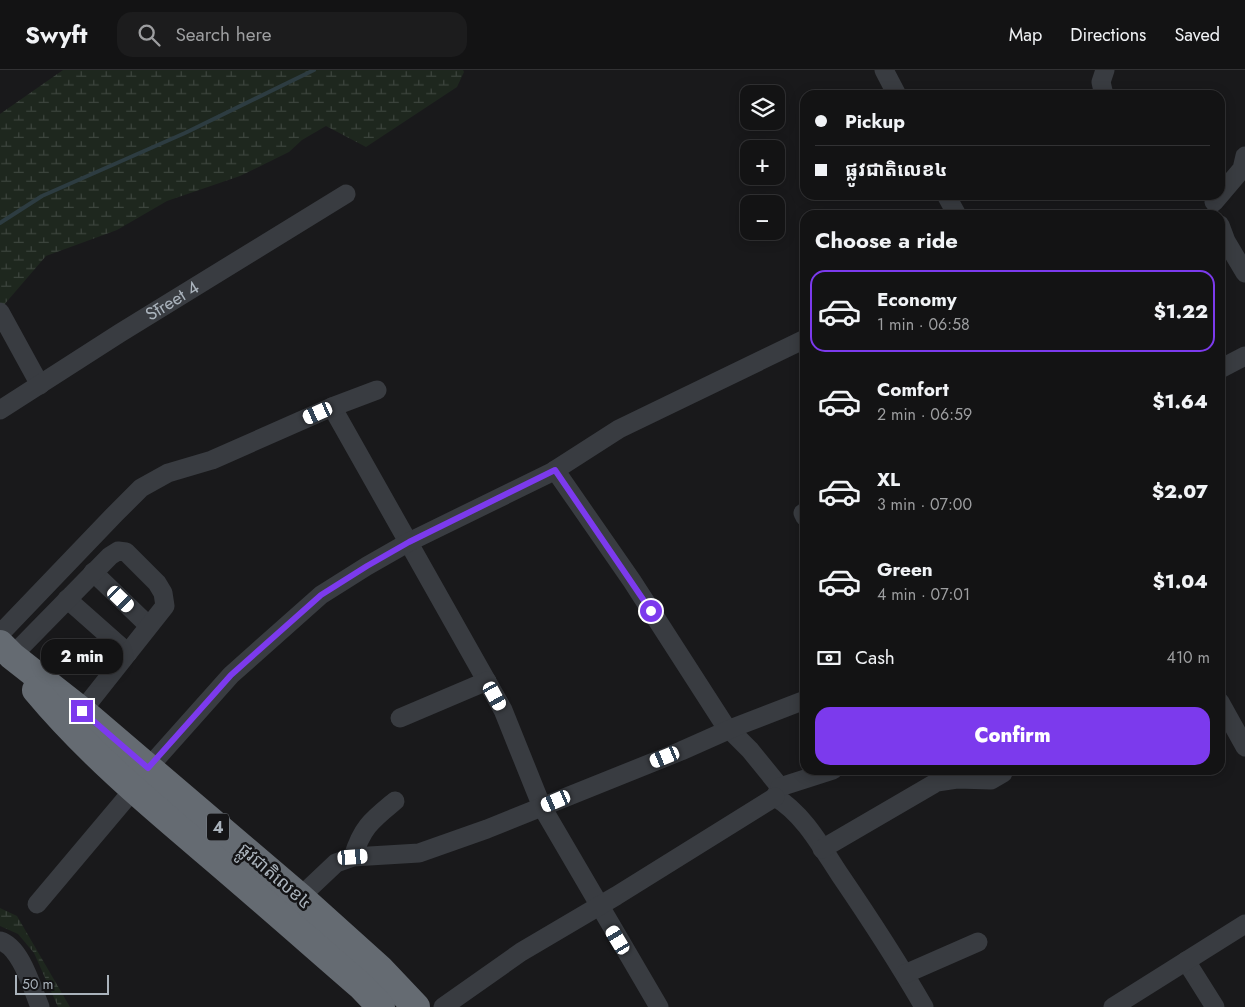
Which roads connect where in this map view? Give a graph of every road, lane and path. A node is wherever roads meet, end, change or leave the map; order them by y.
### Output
1 (884, 70) edge
2 (1105, 70) edge
3 (894, 90) edge
4 (1103, 90) edge
5 (1245, 156) edge
6 (1225, 190) edge
7 (346, 194) dead end
8 (1225, 238) edge
9 (1245, 274) edge
10 (0, 312) edge
11 (800, 342) edge
12 (1245, 356) edge
13 (1225, 366) edge
14 (40, 385) junction
15 (377, 390) dead end
16 (332, 407) junction
17 (0, 410) edge
18 (555, 470) junction
19 (409, 542) junction
20 (93, 572) junction
21 (66, 599) junction
22 (149, 626) junction
23 (4, 645) edge
24 (128, 653) junction
25 (487, 682) junction
26 (800, 702) edge
27 (82, 711) junction
28 (1225, 711) edge
29 (400, 718) dead end
30 (730, 729) junction
31 (1245, 747) edge
32 (820, 775) edge
33 (1000, 775) edge
34 (141, 779) junction
35 (778, 792) junction
36 (395, 801) dead end
37 (542, 807) junction
38 (822, 849) junction
39 (353, 857) junction
40 (300, 897) junction
41 (37, 904) dead end
42 (598, 906) junction
43 (1245, 924) edge
44 (0, 942) edge
45 (978, 942) dead end
46 (1186, 961) junction
47 (906, 974) junction
48 (40, 1007) edge
49 (381, 1007) edge
50 (416, 1007) edge
51 (443, 1007) edge
52 (658, 1007) edge
53 (924, 1007) edge
54 (1113, 1007) edge
55 (1215, 1007) edge

1 - 3 street
2 - 4 street
5 - 6 street
7 - 14 street, S̄treet 4
8 - 9 street
10 - 14 street
11 - 18 street
12 - 13 street
14 - 17 street, S̄treet 4
15 - 16 street
16 - 19 street
16 - 23 street
18 - 19 street
18 - 30 street
19 - 25 street
19 - 34 street
20 - 21 street
20 - 22 street
20 - 22 street
21 - 23 street
21 - 24 street
22 - 24 street
23 - 27 highway, ផ្លូវជាតិលេខ៤ / 4
23 - 34 highway, ផ្លូវជាតិលេខ៤ / 4
24 - 27 street
25 - 29 street
25 - 37 street
26 - 30 street
27 - 34 highway, ផ្លូវជាតិលេខ៤ / 4
28 - 31 street
30 - 35 street
30 - 37 street
32 - 35 street
33 - 38 street
34 - 40 highway, ផ្លូវជាតិលេខ៤ / 4
34 - 41 street
34 - 49 highway, ផ្លូវជាតិលេខ៤ / 4
35 - 38 street
35 - 42 street
36 - 39 street
37 - 39 street
37 - 42 street
38 - 47 street
39 - 40 street
40 - 50 highway, ផ្លូវជាតិលេខ៤ / 4
42 - 51 street
42 - 52 street
43 - 46 street
44 - 48 street
45 - 47 street
46 - 54 street
46 - 55 street
47 - 53 street

